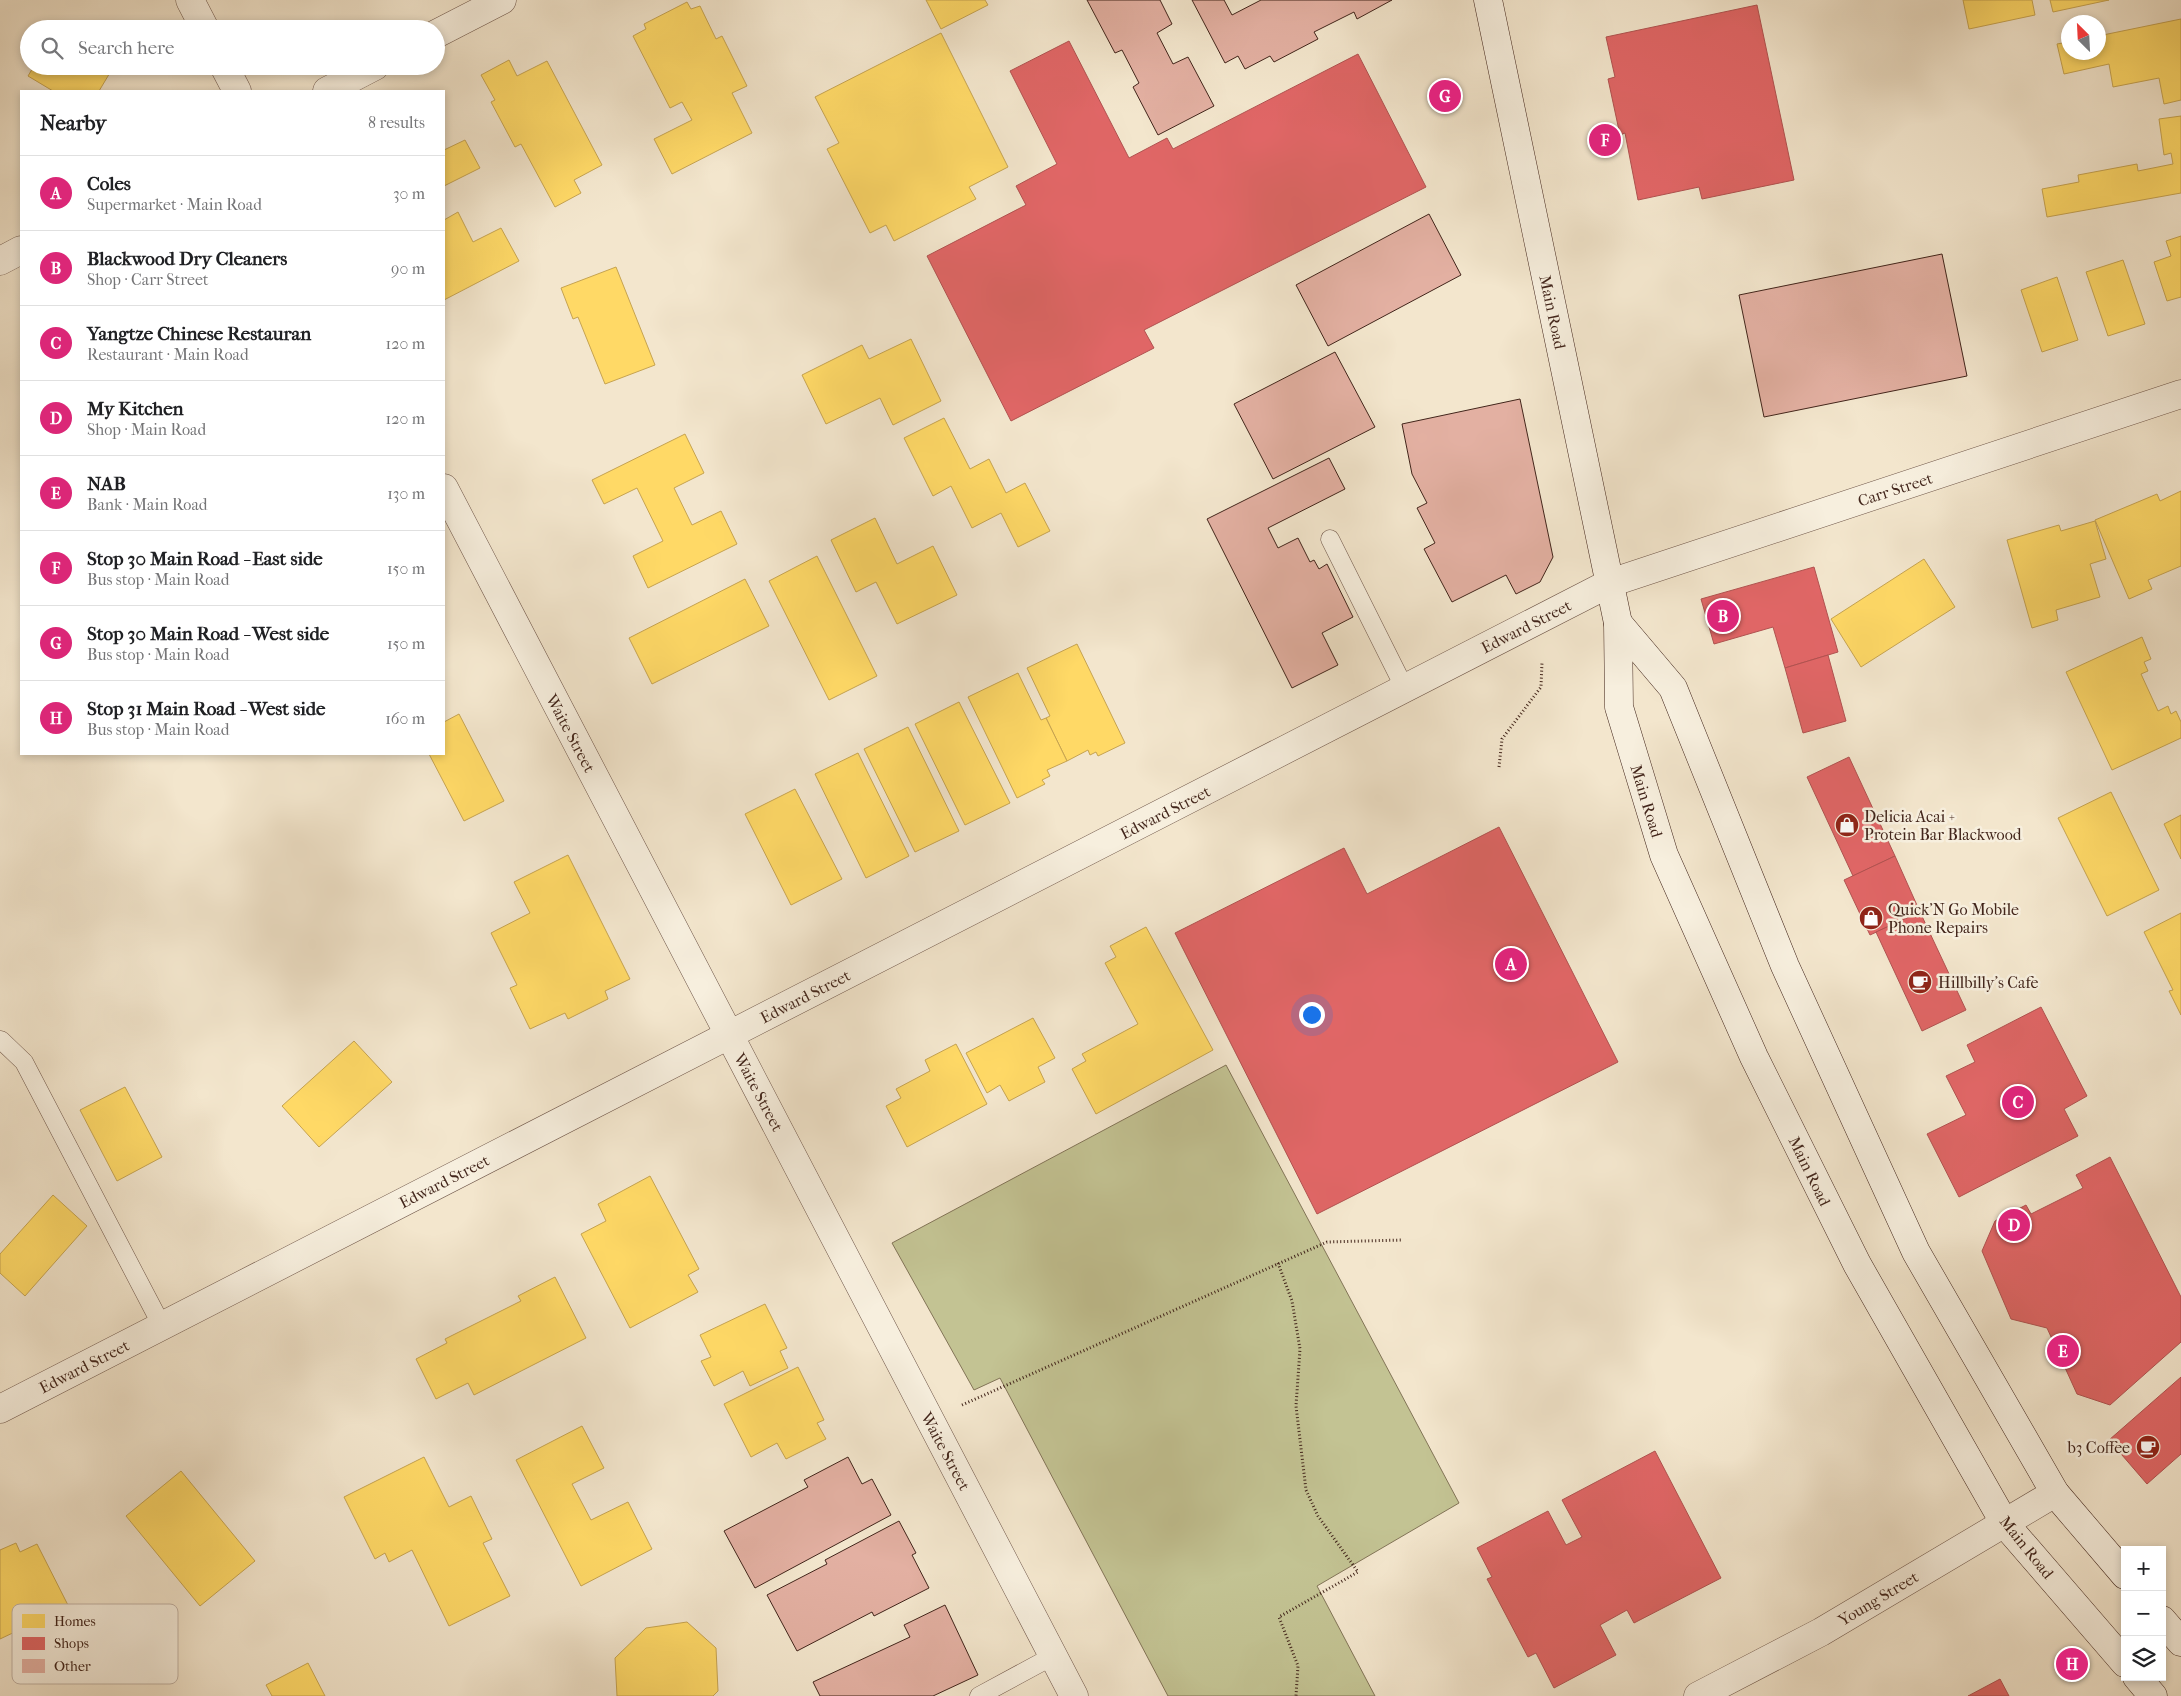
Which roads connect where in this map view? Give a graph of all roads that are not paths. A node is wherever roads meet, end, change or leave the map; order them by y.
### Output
1 (190, 0) edge
2 (502, 0) edge
3 (1488, 0) edge
4 (200, 20) edge
5 (445, 29) edge
6 (229, 75) edge
7 (357, 75) edge
8 (236, 90) edge
9 (328, 90) edge
10 (20, 251) edge
11 (0, 261) edge
12 (2181, 394) edge
13 (445, 490) edge
14 (1330, 539) dead end
15 (1610, 583) junction
16 (1618, 623) junction
17 (1404, 689) junction
18 (729, 1035) junction
19 (1, 1040) edge
20 (162, 1326) junction
21 (0, 1409) edge
22 (2055, 1493) junction
23 (2005, 1524) junction
24 (2121, 1570) edge
25 (2166, 1625) edge
26 (2181, 1642) edge
27 (1053, 1656) junction
28 (2121, 1658) edge
29 (2140, 1681) edge
30 (979, 1696) edge
31 (1074, 1696) edge
32 (1698, 1696) edge
33 (2153, 1696) edge

1 - 4 street
2 - 5 street
3 - 15 street, Main Road
6 - 8 street
7 - 9 street
10 - 11 street
12 - 15 street, Carr Street
13 - 18 street, Waite Street
14 - 17 lane
15 - 16 street, Main Road
15 - 17 street, Edward Street
16 - 22 street, Main Road
16 - 23 street, Main Road
17 - 18 street, Edward Street
18 - 20 street, Edward Street
18 - 27 street, Waite Street
19 - 20 lane
20 - 21 street, Edward Street
22 - 23 street, Young Street
22 - 24 street, Main Road
23 - 28 street, Main Road
23 - 32 street, Young Street
25 - 26 street
27 - 30 lane
27 - 31 street, Waite Street
29 - 33 street

